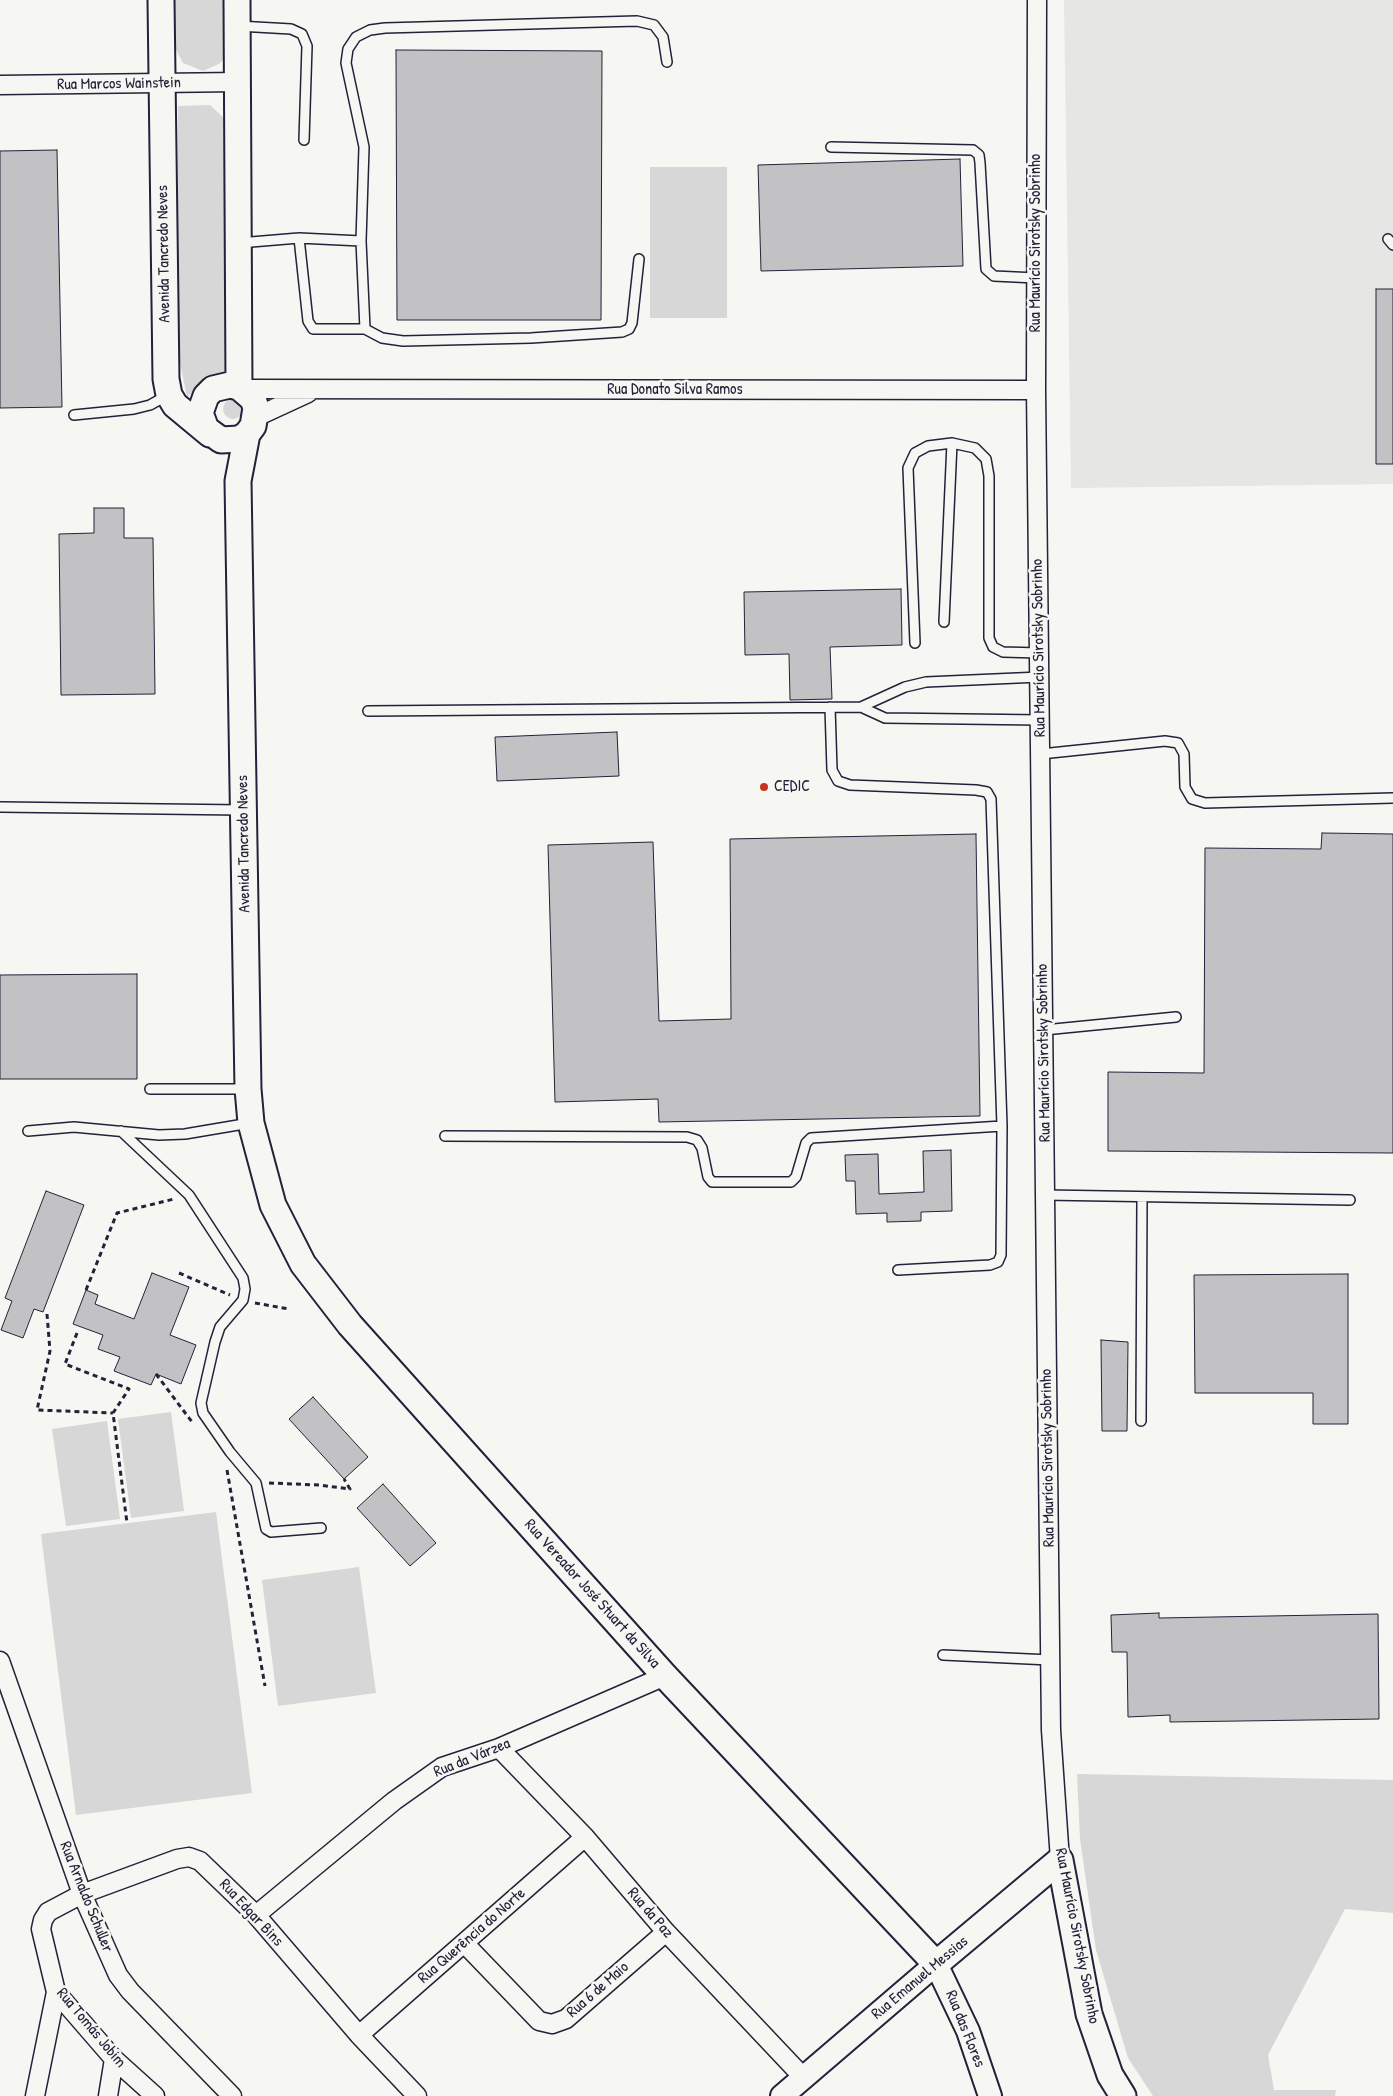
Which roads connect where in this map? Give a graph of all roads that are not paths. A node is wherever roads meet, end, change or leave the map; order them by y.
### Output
1 (161, 0) edge
2 (238, 0) edge
3 (1037, 0) edge
4 (238, 26) junction
5 (667, 62) dead end
6 (238, 82) junction
7 (160, 83) junction
8 (0, 86) edge
9 (304, 140) dead end
10 (831, 147) dead end
11 (299, 238) junction
12 (361, 241) junction
13 (239, 243) junction
14 (639, 259) dead end
15 (1036, 278) junction
16 (365, 329) junction
17 (241, 388) junction
18 (313, 390) junction
19 (1036, 390) junction
20 (169, 395) junction
21 (74, 415) dead end
22 (251, 426) junction
23 (212, 436) junction
24 (952, 443) junction
25 (238, 481) junction
26 (944, 622) dead end
27 (915, 643) dead end
28 (1039, 653) junction
29 (1040, 677) junction
30 (830, 707) junction
31 (861, 707) junction
32 (368, 711) dead end
33 (1041, 720) junction
34 (1041, 754) junction
35 (1393, 798) edge
36 (0, 807) edge
37 (243, 810) junction
38 (1176, 1017) dead end
39 (1044, 1030) junction
40 (150, 1088) dead end
41 (248, 1089) junction
42 (251, 1123) junction
43 (1002, 1126) junction
44 (121, 1130) junction
45 (28, 1131) dead end
46 (445, 1136) dead end
47 (1045, 1195) junction
48 (1142, 1197) junction
49 (1350, 1200) dead end
50 (273, 1205) joint
51 (898, 1270) dead end
52 (1141, 1421) dead end
53 (321, 1528) dead end
54 (943, 1655) dead end
55 (1050, 1660) junction
56 (0, 1661) edge
57 (664, 1676) junction
58 (499, 1748) junction
59 (585, 1837) junction
60 (1060, 1860) junction
61 (82, 1894) junction
62 (256, 1915) junction
63 (43, 1920) joint
64 (666, 1932) junction
65 (464, 1943) junction
66 (936, 1964) junction
67 (56, 1992) junction
68 (359, 2035) junction
69 (114, 2059) junction
70 (803, 2077) junction
71 (34, 2096) edge
72 (108, 2096) edge
73 (155, 2096) edge
74 (232, 2096) edge
75 (417, 2096) edge
76 (782, 2096) edge
77 (990, 2096) edge
78 (1123, 2096) edge

1 - 7 main road, Avenida Tancredo Neves
2 - 4 main road
3 - 15 street, Rua Maurício Sirotsky Sobrinho
4 - 6 main road
4 - 9 lane
5 - 12 lane
6 - 7 street, Rua Marcos Wainstein
6 - 13 main road
7 - 8 street, Rua Marcos Wainstein
7 - 20 main road, Avenida Tancredo Neves
10 - 15 lane
11 - 12 lane
11 - 13 lane
11 - 16 lane
12 - 16 lane
13 - 17 main road
14 - 16 lane
15 - 19 street, Rua Maurício Sirotsky Sobrinho
17 - 18 street, Rua Donato Silva Ramos
17 - 22 main road
17 - 23 main road
18 - 19 street, Rua Donato Silva Ramos
18 - 22 street, Rua Donato Silva Ramos
19 - 28 street, Rua Maurício Sirotsky Sobrinho
20 - 21 lane
20 - 23 main road, Avenida Tancredo Neves
22 - 23 main road
22 - 25 main road, Avenida Tancredo Neves
23 - 25 main road, Avenida Tancredo Neves
24 - 26 lane
24 - 27 lane
24 - 28 lane
25 - 37 main road, Avenida Tancredo Neves
28 - 29 street, Rua Maurício Sirotsky Sobrinho
29 - 31 lane
29 - 33 street, Rua Maurício Sirotsky Sobrinho
30 - 31 lane
30 - 32 lane
30 - 43 lane
31 - 33 lane
33 - 34 street, Rua Maurício Sirotsky Sobrinho
34 - 35 lane
34 - 39 street, Rua Maurício Sirotsky Sobrinho
36 - 37 lane
37 - 41 main road, Avenida Tancredo Neves
38 - 39 lane
39 - 47 street, Rua Maurício Sirotsky Sobrinho
40 - 41 lane
41 - 42 main road, Avenida Tancredo Neves
42 - 44 lane
42 - 50 main road, Avenida Tancredo Neves
43 - 46 lane
43 - 51 lane
44 - 45 lane
44 - 53 lane
47 - 48 lane
47 - 55 street, Rua Maurício Sirotsky Sobrinho
48 - 49 lane
48 - 52 lane
50 - 57 main road, Rua Vereador José Stuart da Silva
54 - 55 lane
55 - 60 street, Rua Maurício Sirotsky Sobrinho
56 - 61 street, Rua Arnaldo Schuller
57 - 58 street, Rua da Várzea
57 - 66 main road, Rua Vereador José Stuart da Silva
58 - 59 street, Rua da Paz
58 - 62 street, Rua da Várzea
59 - 64 street, Rua da Paz
59 - 65 street, Rua Querência do Norte
60 - 66 main road, Rua Emanuel Messias
60 - 78 main road, Rua Maurício Sirotsky Sobrinho
61 - 62 street, Rua Edgar Bins
61 - 63 street, Rua Edgar Bins
61 - 74 street, Rua Arnaldo Schuller
62 - 68 street, Rua Edgar Bins
63 - 67 street, Rua Tomás Jobim
64 - 65 street, Rua 6 de Maio
64 - 70 street, Rua da Paz
65 - 68 street, Rua Querência do Norte
66 - 70 street, Rua Emanuel Messias
66 - 77 street, Rua das Flores
67 - 69 street, Rua Tomás Jobim
67 - 71 street
68 - 75 street, Rua Edgar Bins
69 - 72 street
69 - 73 street, Rua Tomás Jobim
70 - 76 street, Rua Emanuel Messias

